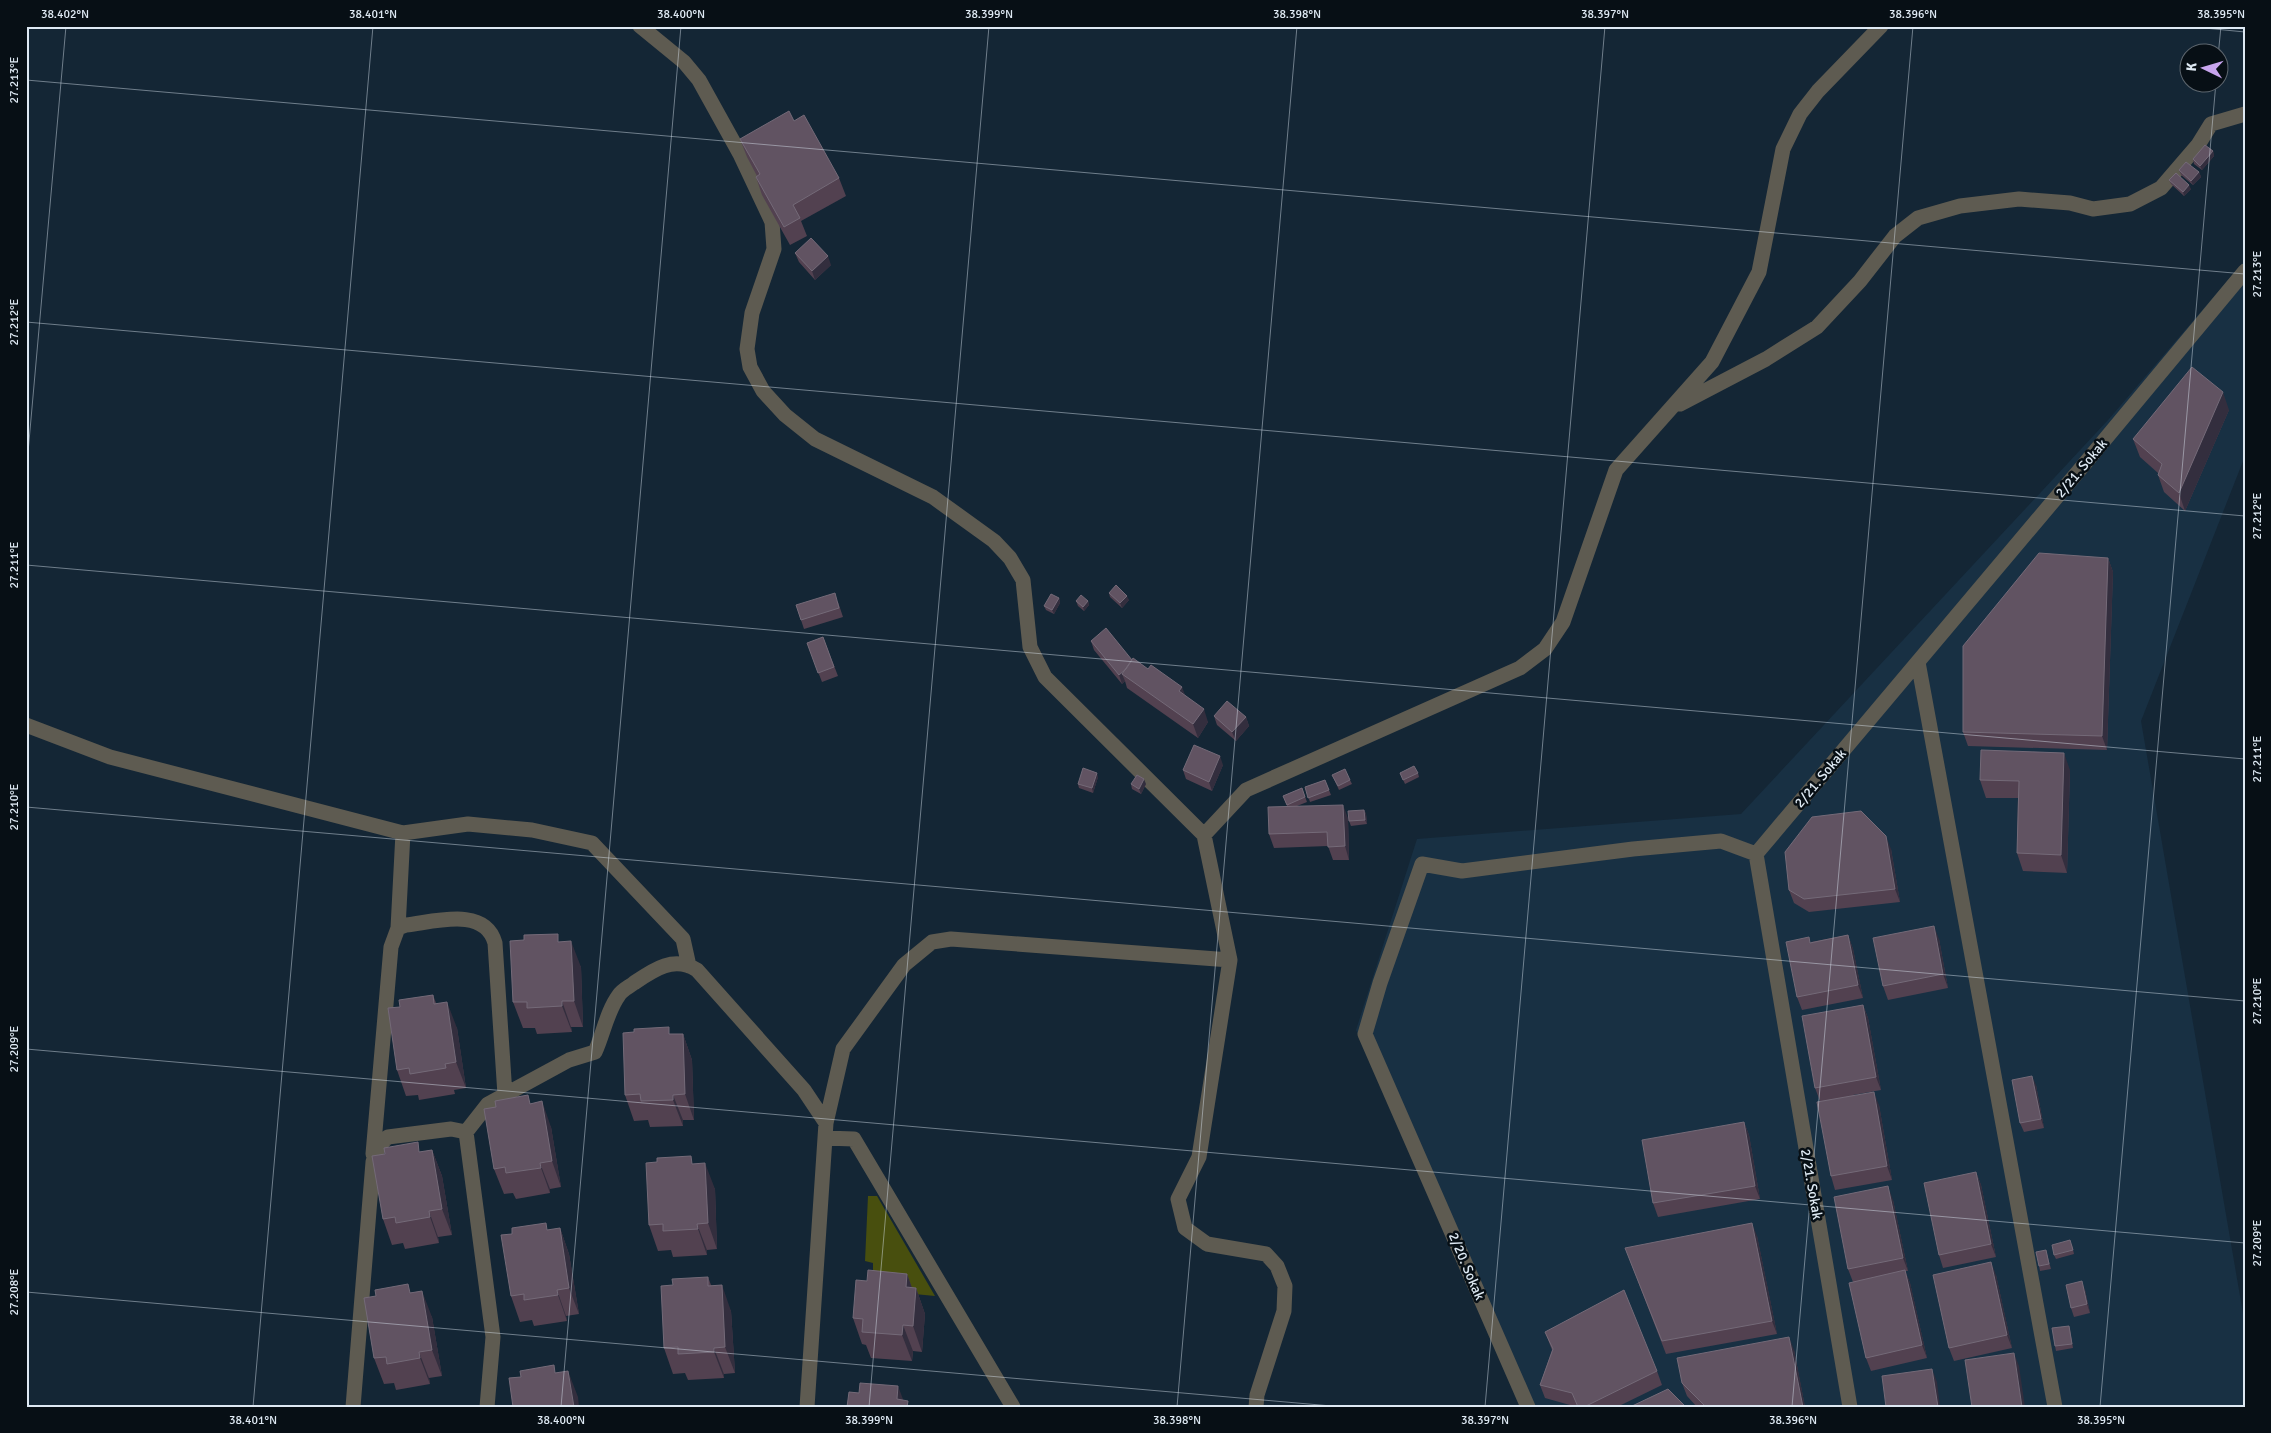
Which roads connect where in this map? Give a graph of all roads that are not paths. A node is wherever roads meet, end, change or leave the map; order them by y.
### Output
1 (640, 26) edge
2 (1881, 26) edge
3 (2245, 114) edge
4 (2245, 271) edge
5 (1671, 408) junction
6 (1918, 662) junction
7 (26, 725) edge
8 (403, 833) junction
9 (1204, 835) junction
10 (1756, 854) junction
11 (398, 928) junction
12 (1230, 960) junction
13 (690, 966) junction
14 (505, 1095) junction
15 (826, 1130) junction
16 (466, 1132) junction
17 (373, 1162) junction
18 (353, 1407) edge
19 (487, 1407) edge
20 (806, 1407) edge
21 (1013, 1407) edge
22 (1256, 1407) edge
23 (1528, 1407) edge
24 (1850, 1407) edge
25 (2055, 1407) edge

1 - 9 street
2 - 5 street
3 - 5 street
4 - 6 street, 2/21. Sokak
5 - 9 street
6 - 10 street, 2/21. Sokak
6 - 25 street
7 - 8 street
8 - 11 street
8 - 13 street
9 - 12 street
10 - 23 street, 2/20. Sokak
10 - 24 street, 2/21. Sokak
11 - 14 street
11 - 17 street
12 - 15 street
12 - 22 street
13 - 14 street
13 - 15 street
14 - 16 street
15 - 20 street
15 - 21 street
16 - 17 street
16 - 19 street
17 - 18 street

